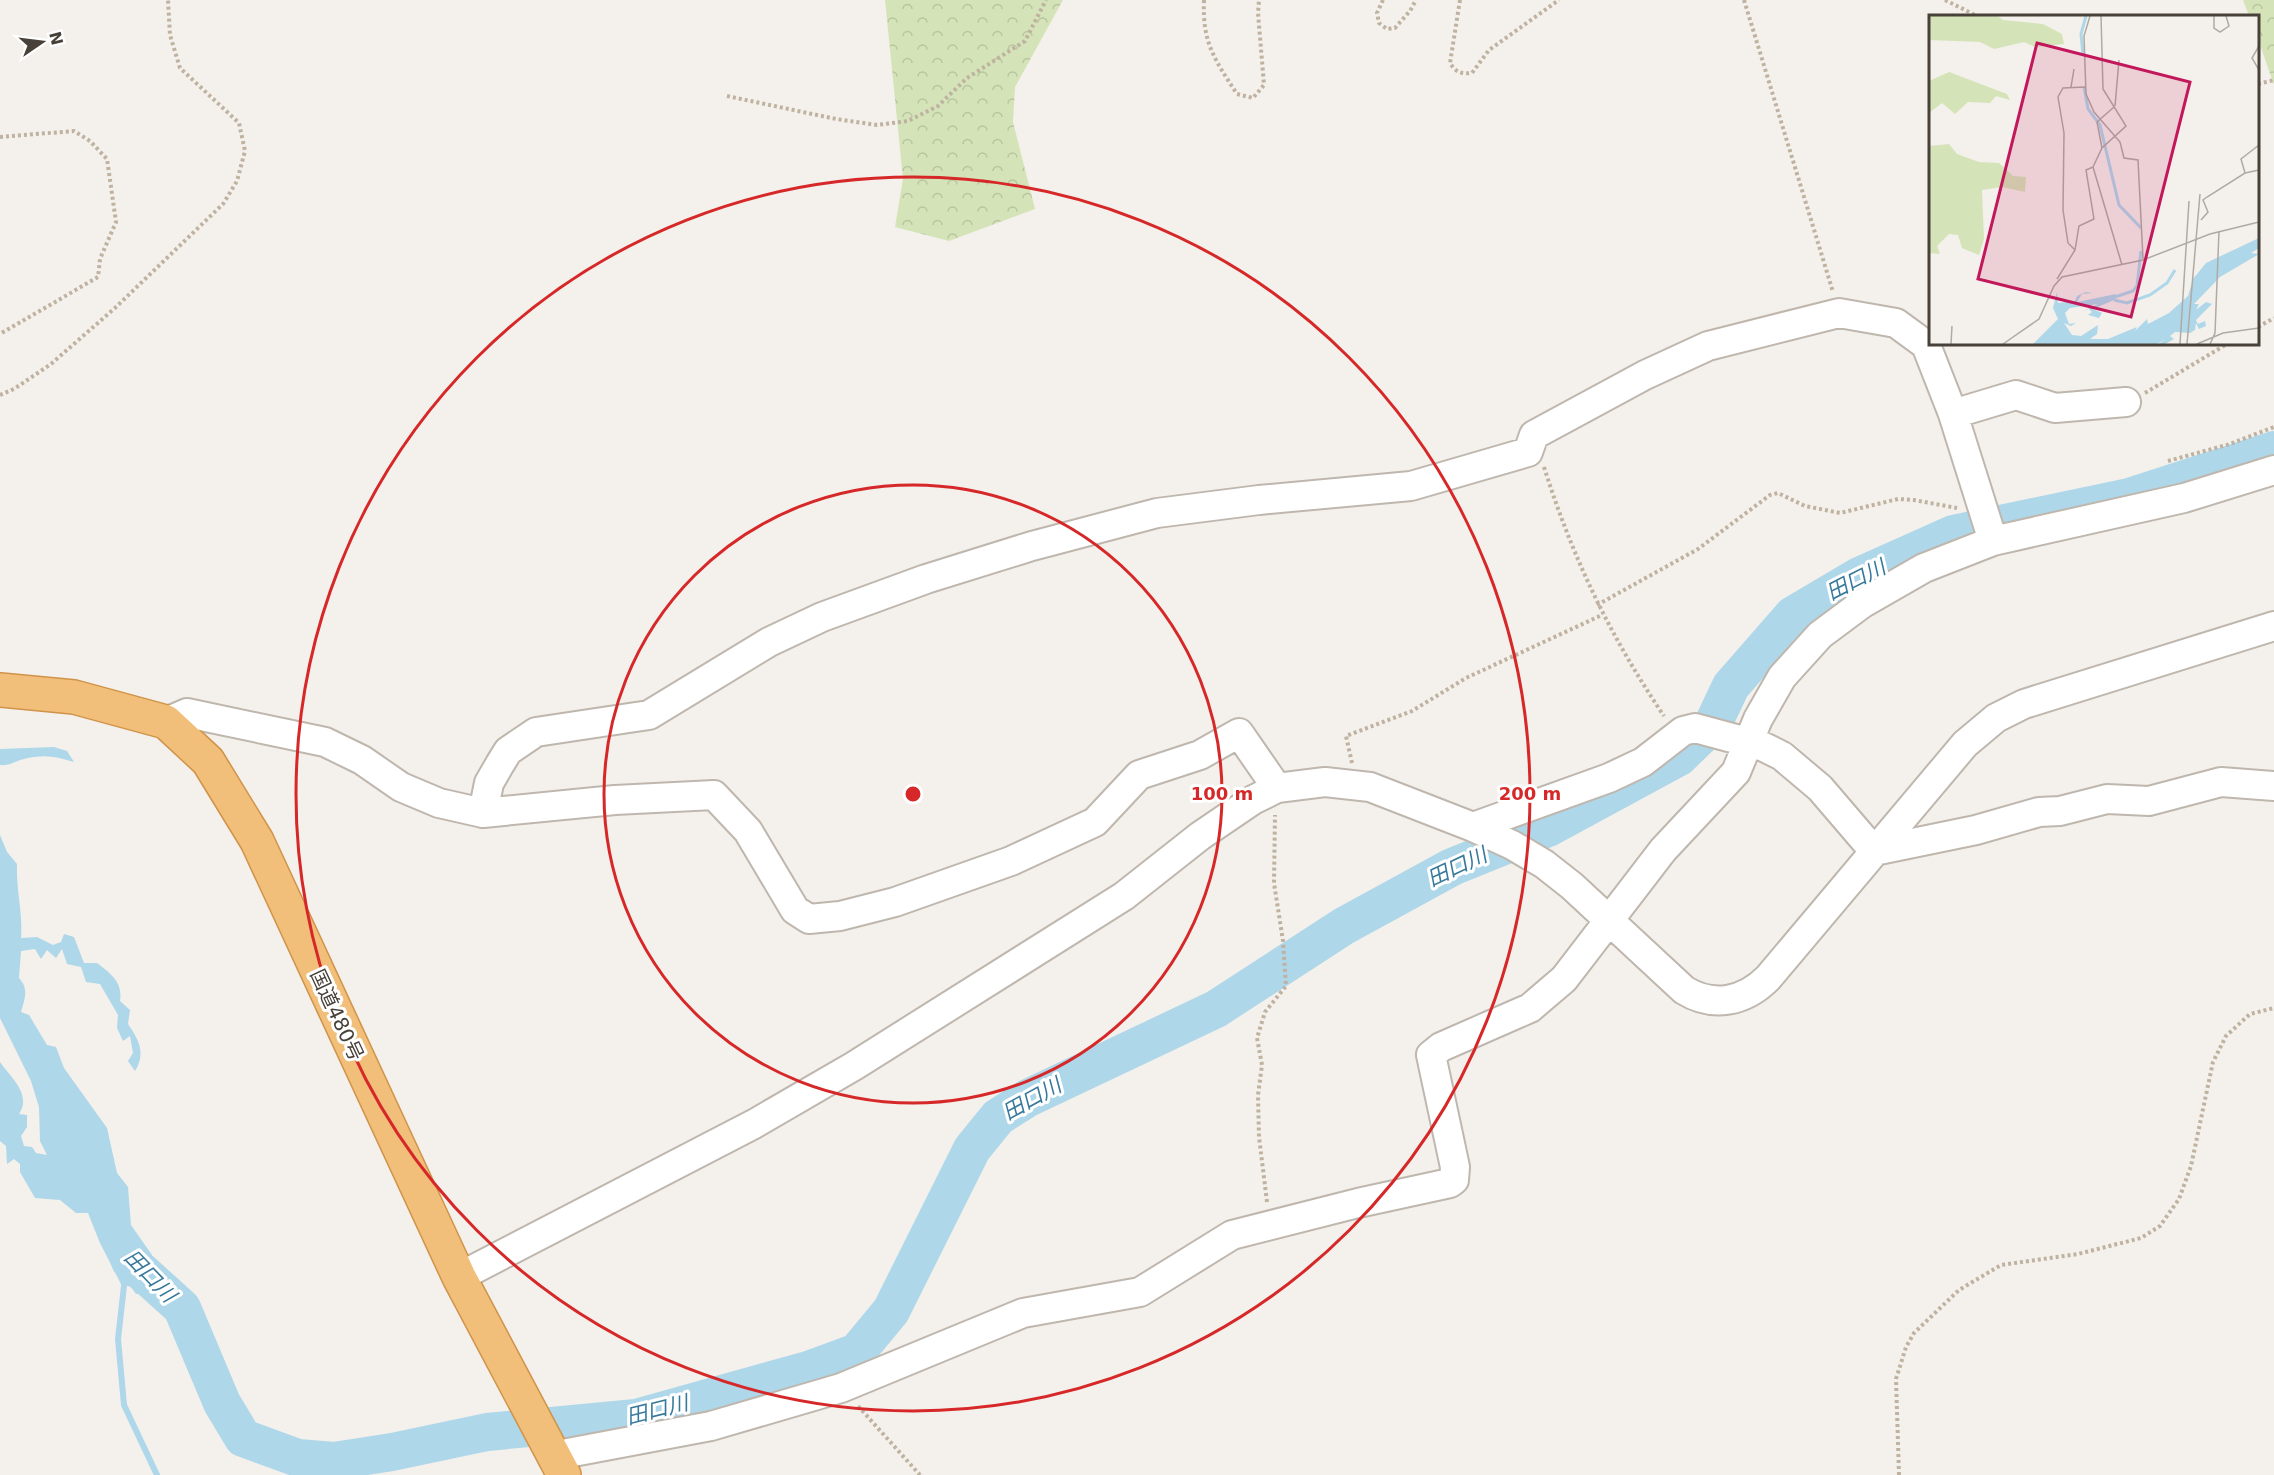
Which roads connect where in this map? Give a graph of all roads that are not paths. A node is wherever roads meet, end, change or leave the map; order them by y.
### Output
1 (2126, 402) road end
2 (1953, 414) junction
3 (2274, 470) edge
4 (1993, 542) junction
5 (2274, 626) edge
6 (0, 690) edge
7 (166, 722) junction
8 (1739, 741) junction
9 (2274, 786) edge
10 (1274, 789) junction
11 (483, 813) junction
12 (1484, 832) junction
13 (1874, 851) junction
14 (1610, 921) junction
15 (459, 1277) junction
16 (554, 1459) edge

1 - 2 street
2 - 4 street
2 - 11 street
3 - 4 street
4 - 8 street
5 - 13 street
6 - 7 highway, 国道480号
7 - 11 street
7 - 15 highway, 国道480号
8 - 12 street
8 - 13 street
8 - 14 street
9 - 13 street
10 - 11 street
10 - 12 street
10 - 15 street
12 - 14 street
13 - 14 street
14 - 16 street
15 - 16 highway, 国道480号

